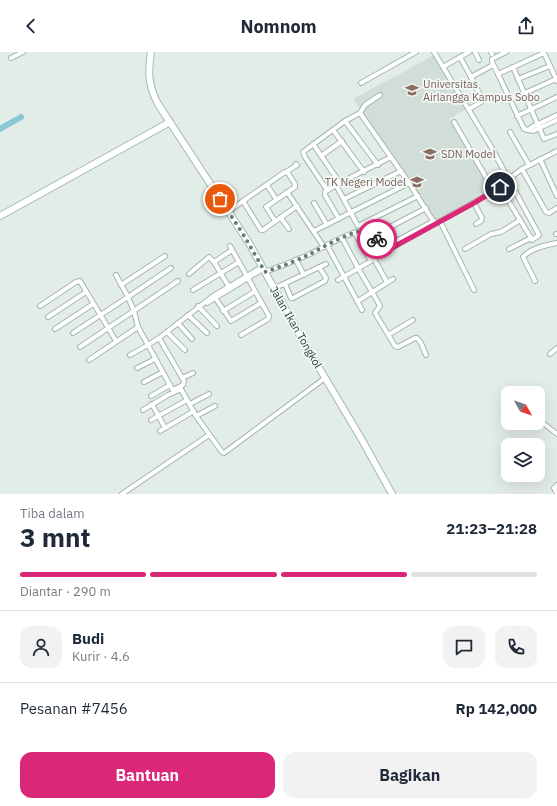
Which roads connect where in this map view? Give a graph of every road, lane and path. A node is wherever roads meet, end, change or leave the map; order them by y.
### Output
1 (23, 52) edge
2 (151, 52) edge
3 (416, 52) edge
4 (434, 52) edge
5 (469, 52) edge
6 (475, 52) edge
7 (506, 52) edge
8 (544, 52) edge
9 (11, 58) dead end
10 (460, 58) junction
11 (479, 60) dead end
12 (493, 65) junction
13 (550, 66) junction
14 (442, 67) junction
15 (513, 67) junction
16 (498, 74) junction
17 (470, 77) junction
18 (518, 79) junction
19 (557, 80) edge
20 (361, 83) dead end
21 (525, 93) junction
22 (380, 95) dead end
23 (557, 97) edge
24 (469, 109) junction
25 (532, 110) junction
26 (360, 113) junction
27 (557, 115) edge
28 (517, 116) junction
29 (557, 120) edge
30 (345, 121) junction
31 (170, 122) junction
32 (454, 122) dead end
33 (539, 127) junction
34 (333, 130) junction
35 (510, 132) dead end
36 (557, 134) edge
37 (342, 141) junction
38 (313, 144) junction
39 (557, 151) edge
40 (321, 156) junction
41 (391, 157) junction
42 (540, 159) junction
43 (296, 164) dead end
44 (378, 165) junction
45 (529, 165) junction
46 (522, 169) junction
47 (401, 171) junction
48 (286, 172) junction
49 (364, 172) junction
50 (509, 178) junction
51 (409, 183) junction
52 (338, 184) junction
53 (267, 185) junction
54 (500, 187) junction
55 (327, 190) junction
56 (494, 191) junction
57 (288, 192) junction
58 (418, 196) junction
59 (557, 196) edge
60 (276, 199) junction
61 (344, 199) junction
62 (244, 201) junction
63 (314, 203) dead end
64 (474, 203) junction
65 (297, 206) junction
66 (426, 208) junction
67 (557, 208) edge
68 (228, 212) junction
69 (352, 213) junction
70 (0, 216) edge
71 (281, 218) junction
72 (340, 219) junction
73 (520, 220) junction
74 (276, 221) junction
75 (369, 221) junction
76 (440, 221) junction
77 (435, 223) junction
78 (476, 224) dead end
79 (327, 225) junction
80 (289, 229) dead end
81 (314, 231) junction
82 (355, 233) junction
83 (377, 234) junction
84 (342, 238) junction
85 (531, 239) junction
86 (557, 243) edge
87 (326, 246) junction
88 (538, 248) junction
89 (465, 249) dead end
90 (509, 249) dead end
91 (385, 250) junction
92 (165, 256) dead end
93 (296, 260) junction
94 (372, 260) junction
95 (214, 262) junction
96 (239, 262) junction
97 (326, 264) dead end
98 (319, 267) junction
99 (171, 268) dead end
100 (358, 268) junction
101 (263, 269) junction
102 (220, 273) junction
103 (189, 274) dead end
104 (304, 275) junction
105 (116, 276) dead end
106 (247, 276) junction
107 (344, 276) junction
108 (393, 279) dead end
109 (338, 280) dead end
110 (178, 281) dead end
111 (535, 281) dead end
112 (387, 282) junction
113 (121, 284) junction
114 (285, 284) junction
115 (230, 287) junction
116 (273, 289) junction
117 (193, 290) dead end
118 (474, 290) dead end
119 (86, 292) junction
120 (254, 292) junction
121 (371, 292) junction
122 (128, 297) junction
123 (214, 297) junction
124 (358, 301) junction
125 (261, 303) junction
126 (93, 304) junction
127 (40, 306) dead end
128 (198, 307) junction
129 (362, 310) dead end
130 (134, 311) junction
131 (223, 311) junction
132 (188, 315) junction
133 (100, 316) junction
134 (48, 317) dead end
135 (413, 320) dead end
136 (178, 323) junction
137 (217, 326) dead end
138 (138, 327) junction
139 (108, 328) junction
140 (55, 329) dead end
141 (168, 332) junction
142 (72, 333) dead end
143 (207, 333) dead end
144 (241, 335) dead end
145 (388, 335) junction
146 (159, 338) junction
147 (192, 339) dead end
148 (116, 341) junction
149 (148, 345) junction
150 (80, 347) dead end
151 (557, 348) edge
152 (185, 350) dead end
153 (550, 354) dead end
154 (130, 355) dead end
155 (426, 355) dead end
156 (155, 359) junction
157 (89, 360) dead end
158 (137, 368) dead end
159 (163, 372) junction
160 (193, 373) dead end
161 (182, 378) junction
162 (325, 378) junction
163 (144, 382) dead end
164 (170, 386) junction
165 (209, 394) dead end
166 (151, 396) dead end
167 (188, 402) junction
168 (152, 404) junction
169 (215, 406) dead end
170 (143, 410) dead end
171 (195, 414) junction
172 (158, 416) junction
173 (151, 420) dead end
174 (545, 425) edge
175 (165, 428) junction
176 (160, 431) dead end
177 (557, 434) edge
178 (209, 435) junction
179 (557, 485) edge
180 (557, 493) edge
181 (122, 494) edge
182 (392, 494) edge

1 - 9 street
2 - 31 street, Jalan Ikan Tongkol
3 - 20 street
4 - 14 street
5 - 10 street
6 - 11 street
7 - 12 street
8 - 13 street
8 - 15 street
10 - 14 street
10 - 17 street
12 - 16 street
12 - 17 street
13 - 18 street
13 - 19 street
14 - 24 street
15 - 16 street
15 - 18 street
16 - 28 street
17 - 24 street
18 - 21 street
19 - 21 street
21 - 25 street
22 - 26 street
23 - 25 street
24 - 50 street
25 - 28 street
25 - 33 street
26 - 30 street
26 - 41 street
27 - 33 street
28 - 33 street
29 - 33 street
30 - 34 street
30 - 44 street
31 - 68 street, Jalan Ikan Tongkol
31 - 70 street
32 - 56 street
33 - 36 street
34 - 37 street
34 - 38 street
35 - 45 street
37 - 40 street
37 - 49 street
38 - 40 street
38 - 55 street
39 - 42 street
40 - 52 street
41 - 44 street
41 - 47 street
42 - 45 street
42 - 59 street
43 - 48 street
44 - 49 street
45 - 46 street
46 - 50 street
46 - 67 street
47 - 51 street
47 - 61 street
48 - 53 street
48 - 57 street
49 - 52 street
50 - 54 street
50 - 85 street
51 - 58 street
51 - 69 street
52 - 55 street
52 - 61 street
53 - 60 street
53 - 62 street
54 - 56 street
54 - 73 street
55 - 72 street
56 - 64 street
57 - 60 street
57 - 65 street
58 - 66 street
58 - 75 street
60 - 74 street
61 - 69 street
62 - 68 street
62 - 74 street
63 - 79 street
64 - 76 street
64 - 78 street
65 - 71 street
65 - 81 street
66 - 77 street
66 - 83 street
68 - 101 street, Jalan Ikan Tongkol
69 - 72 street
69 - 75 street
71 - 74 street
71 - 80 street
72 - 79 street
73 - 85 street
73 - 89 street
75 - 83 street
76 - 77 street
76 - 118 street
77 - 83 street
77 - 91 street
79 - 81 street
81 - 87 street
82 - 84 street
82 - 91 street
82 - 94 street
84 - 87 street
84 - 100 street
85 - 88 street
85 - 90 street
86 - 88 street
87 - 93 street
87 - 107 street
88 - 111 street
91 - 94 street
92 - 113 street
93 - 101 street
93 - 104 street
94 - 100 street
94 - 112 street
95 - 96 street
95 - 102 street
95 - 103 street
96 - 102 street
96 - 106 street
97 - 98 street
98 - 104 street
98 - 114 street
99 - 122 street
100 - 107 street
100 - 121 street
101 - 106 street
101 - 116 street, Jalan Ikan Tongkol
102 - 115 street
102 - 117 street
104 - 114 street
105 - 113 street
106 - 115 street
106 - 120 street
107 - 109 street
107 - 124 street
108 - 112 street
110 - 130 street
112 - 121 street
113 - 122 street
114 - 116 street
115 - 123 street
116 - 162 street, Jalan Ikan Tongkol
119 - 126 street
119 - 127 street
119 - 134 street
120 - 125 street
120 - 131 street
121 - 124 street
121 - 145 street
122 - 130 street
122 - 133 street
123 - 128 street
123 - 131 street
124 - 129 street
125 - 131 street
125 - 144 street
126 - 133 street
126 - 140 street
128 - 132 street
128 - 137 street
130 - 138 street
130 - 139 street
132 - 136 street
132 - 143 street
133 - 139 street
133 - 142 street
135 - 145 street
136 - 141 street
136 - 147 street
138 - 148 street
138 - 149 street
139 - 148 street
139 - 150 street
141 - 146 street
141 - 152 street
145 - 155 street
146 - 149 street
146 - 161 street
148 - 157 street
149 - 154 street
149 - 156 street
151 - 153 street
156 - 158 street
156 - 159 street
159 - 163 street
159 - 164 street
160 - 161 street
161 - 164 street
162 - 178 street
162 - 182 street, Jalan Ikan Tongkol
164 - 166 street
165 - 167 street
167 - 168 street
167 - 171 street
167 - 172 street
168 - 170 street
168 - 172 street
169 - 171 street
171 - 175 street
171 - 178 street
172 - 173 street
172 - 175 street
174 - 177 street
175 - 176 street
178 - 181 street
179 - 180 street

